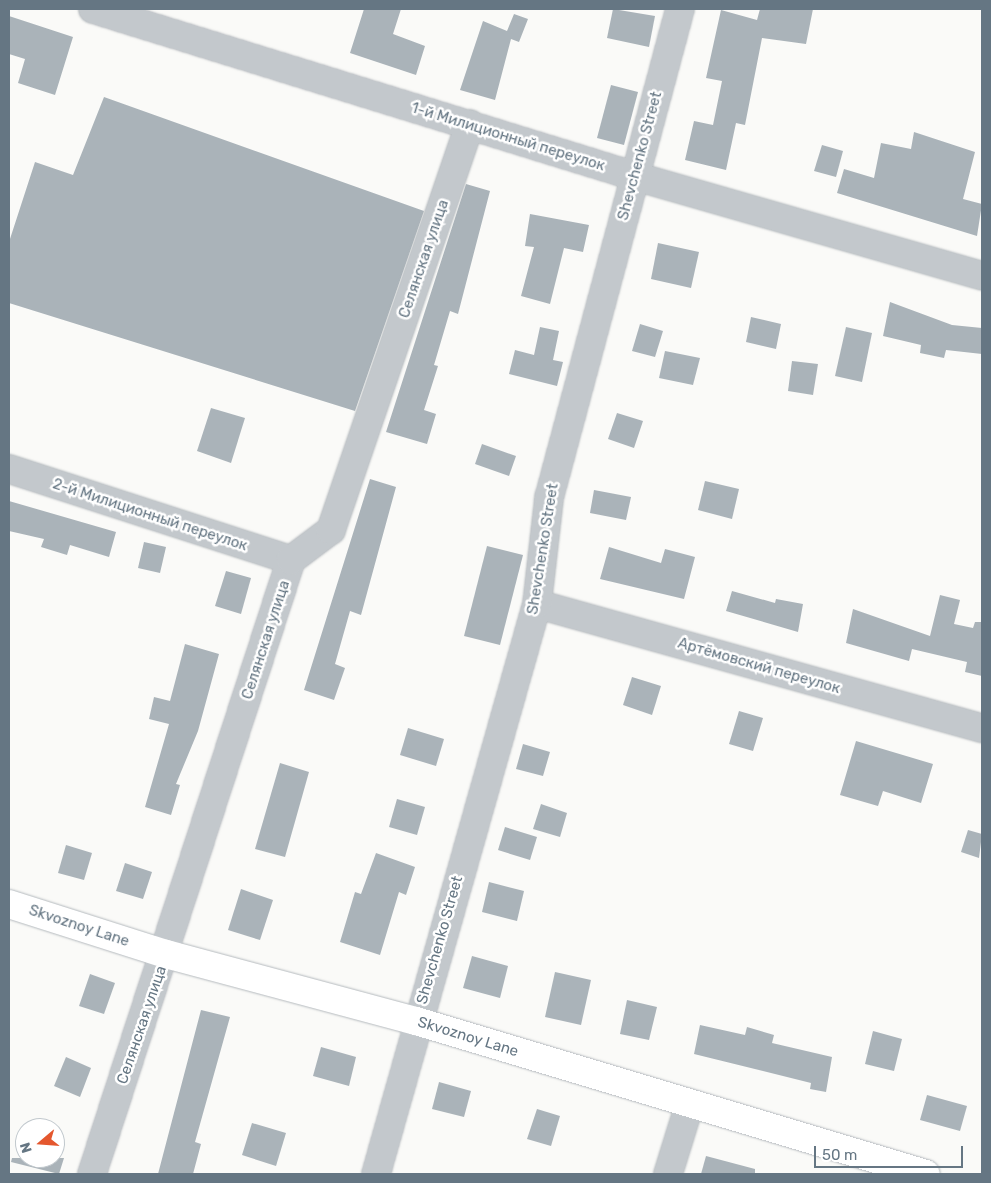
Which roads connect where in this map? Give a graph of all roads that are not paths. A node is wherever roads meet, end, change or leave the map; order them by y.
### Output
1 (93, 9) edge
2 (680, 9) edge
3 (470, 124) junction
4 (634, 176) junction
5 (982, 276) edge
6 (9, 469) edge
7 (291, 560) junction
8 (537, 604) junction
9 (982, 728) edge
10 (9, 904) edge
11 (166, 954) junction
12 (416, 1021) junction
13 (690, 1104) junction
14 (92, 1174) edge
15 (376, 1174) edge
16 (668, 1174) edge
17 (926, 1174) edge

1 - 3 street, 1-й Милиционный переулок
2 - 4 street, Shevchenko Street
3 - 4 street, 1-й Милиционный переулок
3 - 7 street, Селянская улица
4 - 5 street, 1-й Милиционный переулок
4 - 8 street, Shevchenko Street
6 - 7 street, 2-й Милиционный переулок
7 - 11 street, Селянская улица
8 - 9 street, Артёмовский переулок
8 - 12 street, Shevchenko Street
10 - 11 main road, Skvoznoy Lane
11 - 12 main road, Skvoznoy Lane
11 - 14 street, Селянская улица
12 - 13 main road, Skvoznoy Lane
12 - 15 street, Shevchenko Street
13 - 16 street
13 - 17 main road, Skvoznoy Lane

